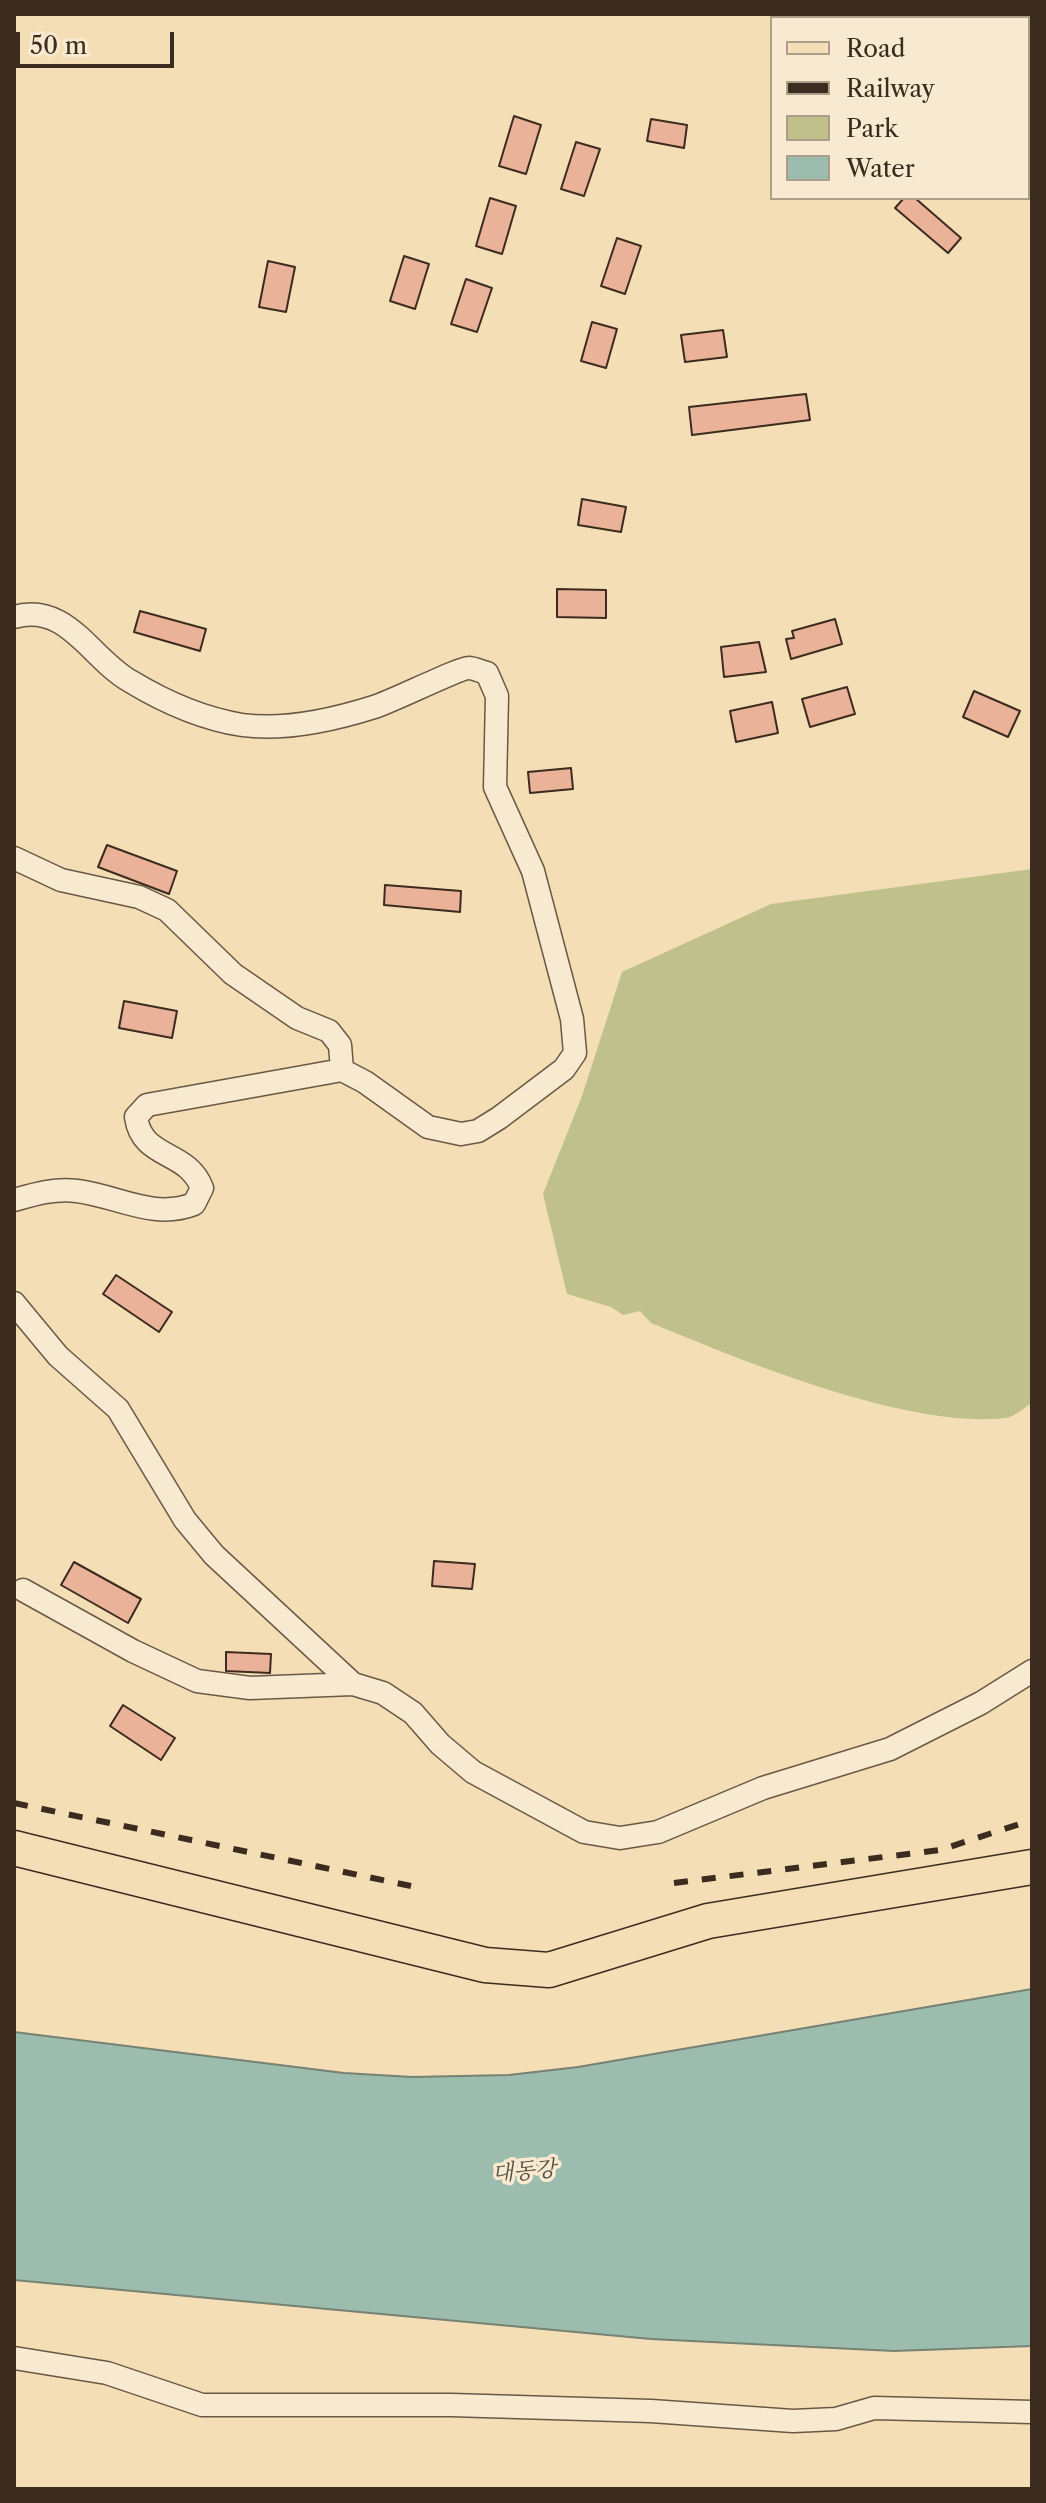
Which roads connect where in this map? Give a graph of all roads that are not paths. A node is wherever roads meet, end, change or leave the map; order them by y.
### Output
1 (14, 617) edge
2 (14, 858) edge
3 (342, 1070) junction
4 (14, 1200) edge
5 (14, 1303) edge
6 (23, 1590) dead end
7 (1032, 1671) edge
8 (353, 1684) junction
9 (14, 1848) edge
10 (1032, 1867) edge
11 (14, 2358) edge
12 (1032, 2412) edge

1 - 3 street
2 - 3 street
3 - 4 street
5 - 8 street
6 - 8 street
7 - 8 street
9 - 10 main road
11 - 12 street

